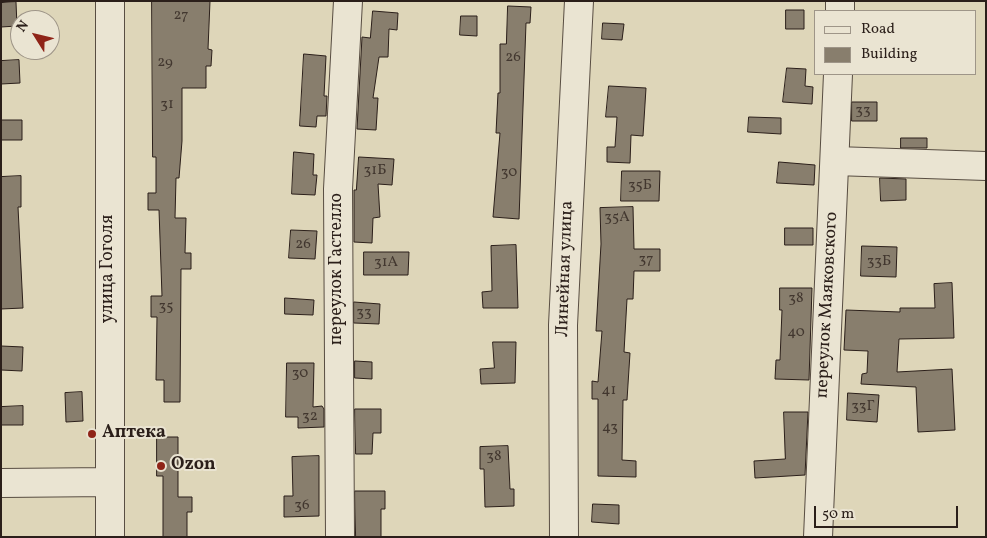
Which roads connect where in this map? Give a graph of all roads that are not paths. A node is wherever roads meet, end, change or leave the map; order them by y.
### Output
1 (110, 1) edge
2 (348, 1) edge
3 (578, 1) edge
4 (838, 75) edge
5 (835, 161) junction
6 (986, 166) edge
7 (1, 482) edge
8 (109, 482) junction
9 (110, 537) edge
10 (340, 537) edge
11 (564, 537) edge
12 (818, 537) edge

1 - 8 street, улица Гоголя
2 - 10 street, переулок Гастелло
3 - 11 street, Линейная улица
4 - 5 street, переулок Маяковского
5 - 6 street
5 - 12 street, переулок Маяковского
7 - 8 street
8 - 9 street, улица Гоголя

